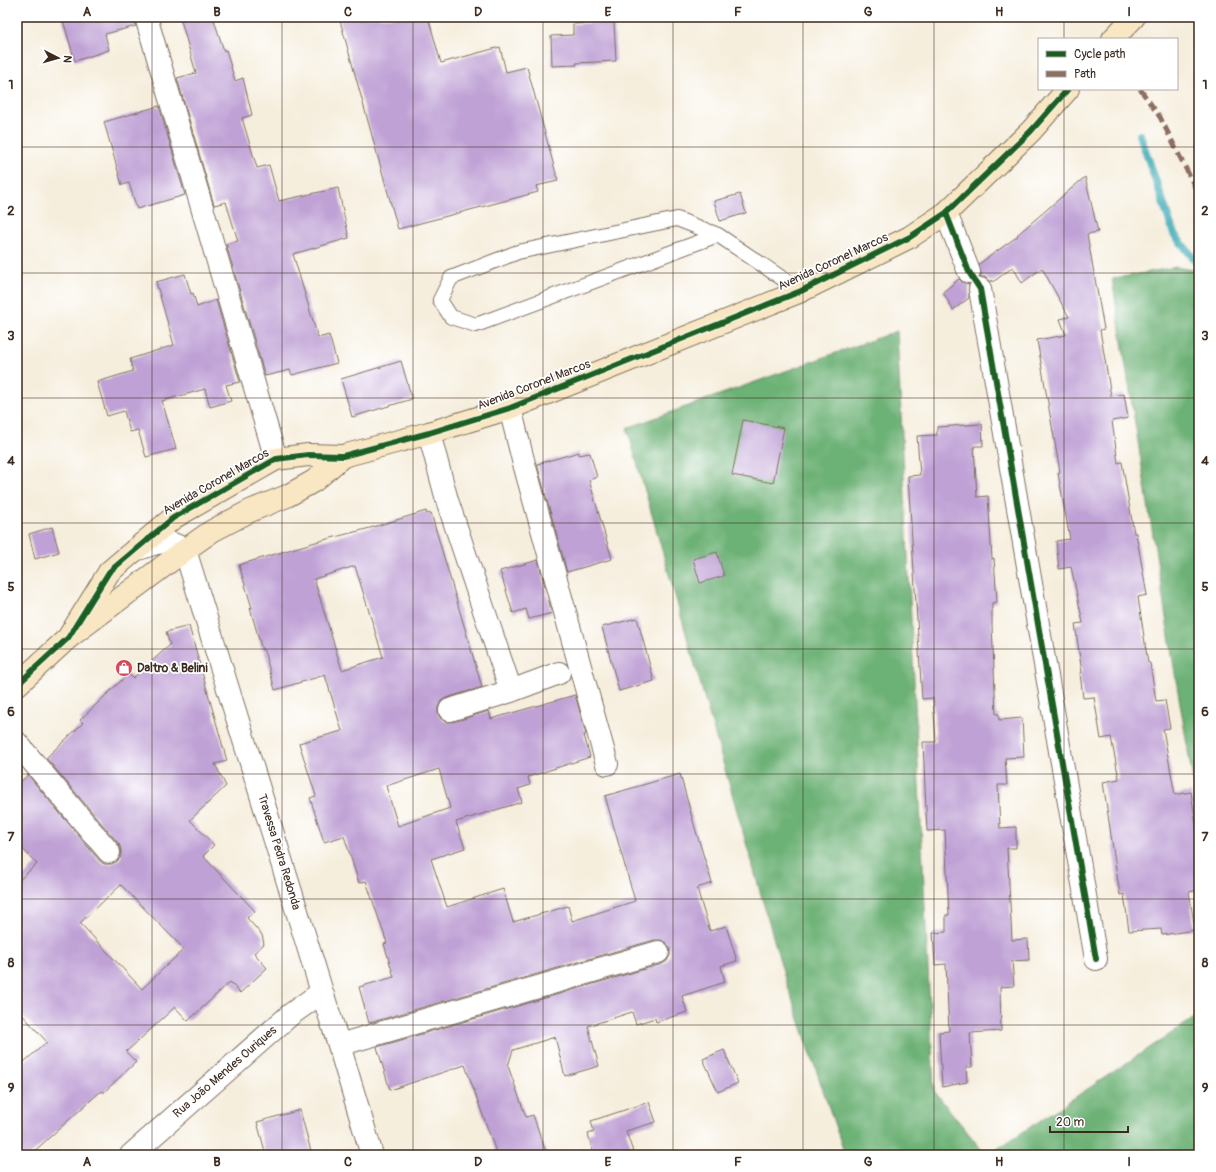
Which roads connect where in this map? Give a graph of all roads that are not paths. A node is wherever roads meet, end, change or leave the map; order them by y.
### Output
1 (146, 17) edge
2 (1134, 17) edge
3 (1114, 38) edge
4 (1067, 90) edge
5 (946, 213) junction
6 (718, 235) junction
7 (801, 291) junction
8 (510, 408) junction
9 (429, 432) junction
10 (343, 456) junction
11 (276, 459) junction
12 (135, 550) junction
13 (185, 550) junction
14 (68, 638) junction
15 (559, 673) dead end
16 (17, 685) edge
17 (511, 691) junction
18 (450, 710) dead end
19 (17, 743) edge
20 (607, 764) dead end
21 (109, 852) dead end
22 (658, 952) dead end
23 (1096, 959) dead end
24 (322, 992) junction
25 (339, 1045) junction
26 (131, 1155) edge
27 (372, 1155) edge

1 - 11 street
2 - 3 main road
4 - 5 main road, Avenida Coronel Marcos
5 - 7 main road, Avenida Coronel Marcos
5 - 23 street
6 - 6 lane
6 - 7 lane
7 - 8 main road, Avenida Coronel Marcos
8 - 9 main road, Avenida Coronel Marcos
8 - 20 street
9 - 10 main road, Avenida Coronel Marcos
9 - 17 street
10 - 11 main road, Avenida Coronel Marcos
10 - 13 main road, Avenida Coronel Marcos
11 - 12 main road, Avenida Coronel Marcos
12 - 13 street
12 - 14 main road, Avenida Coronel Marcos
13 - 14 main road, Avenida Coronel Marcos
13 - 24 street, Travessa Pedra Redonda
14 - 16 main road, Avenida Coronel Marcos
15 - 17 street
17 - 18 street
19 - 21 street
22 - 25 street
24 - 25 street, Travessa Pedra Redonda
24 - 26 street, Rua João Mendes Ouriques
25 - 27 street, Travessa Pedra Redonda

